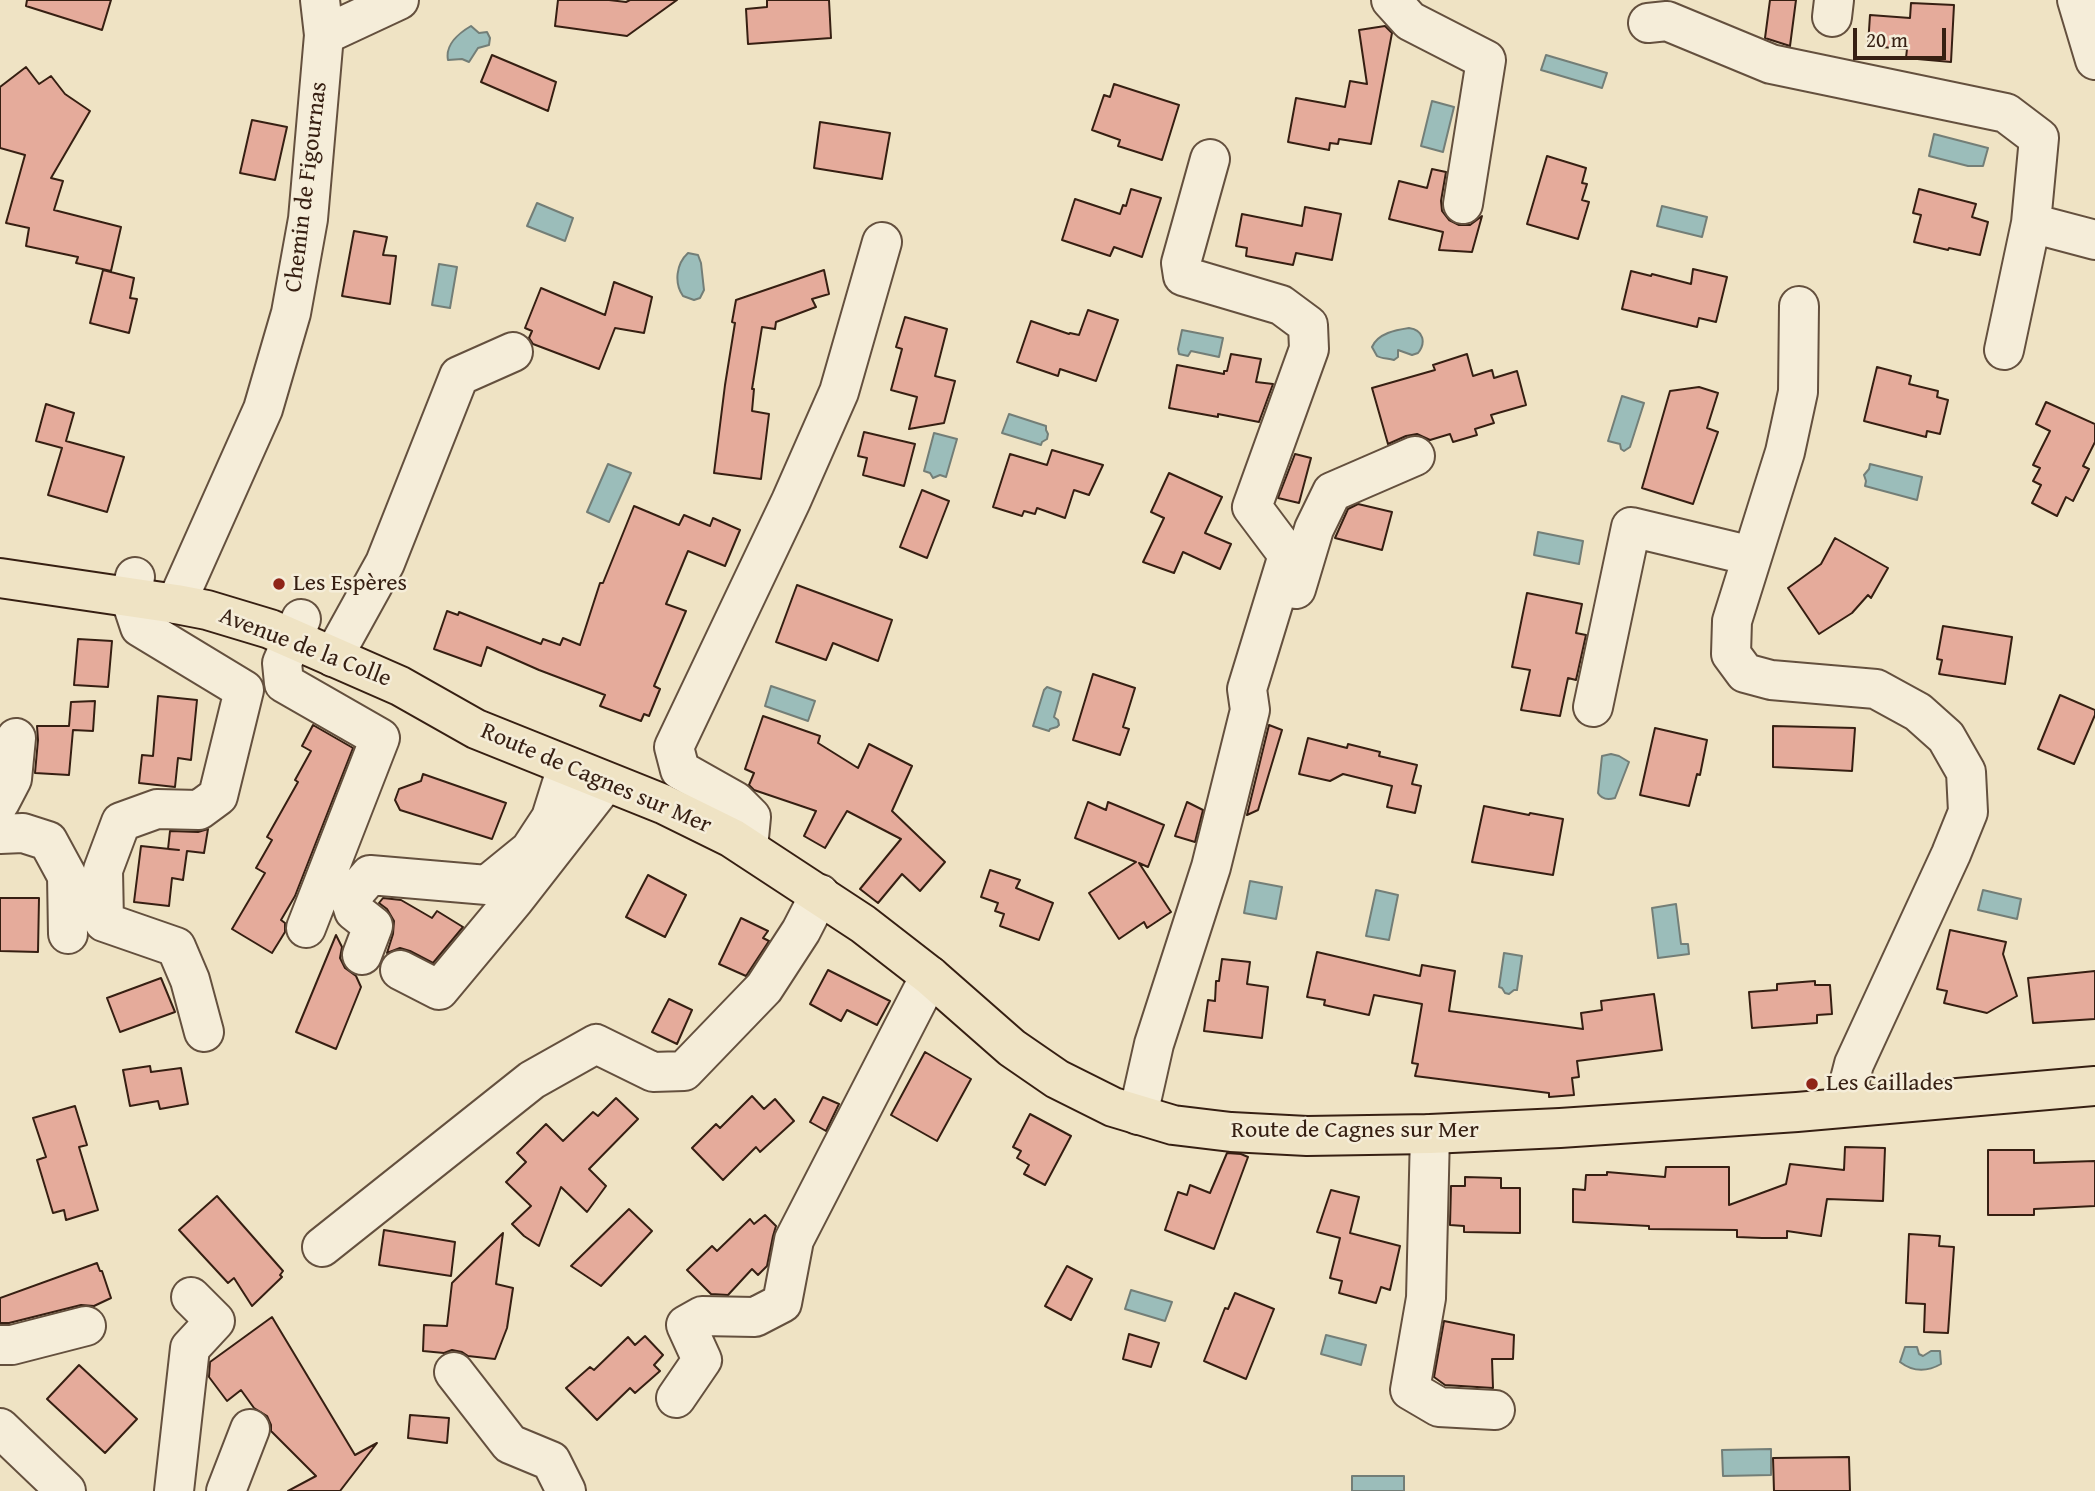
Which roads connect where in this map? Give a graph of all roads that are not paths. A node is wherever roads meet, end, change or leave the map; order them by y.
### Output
1 (399, 0) edge
2 (1391, 0) edge
3 (2077, 0) edge
4 (322, 18) edge
5 (1648, 23) dead end
6 (2095, 60) edge
7 (1210, 159) dead end
8 (1464, 204) dead end
9 (2031, 223) junction
10 (2095, 240) edge
11 (883, 242) dead end
12 (1799, 306) dead end
13 (2004, 349) dead end
14 (513, 352) dead end
15 (1415, 456) dead end
16 (1752, 556) junction
17 (0, 561) edge
18 (0, 578) edge
19 (133, 587) junction
20 (181, 594) junction
21 (297, 629) junction
22 (337, 649) junction
23 (400, 686) joint
24 (1592, 707) dead end
25 (1250, 710) junction
26 (16, 737) dead end
27 (567, 767) junction
28 (606, 782) junction
29 (0, 802) edge
30 (0, 834) edge
31 (748, 848) junction
32 (820, 894) junction
33 (306, 928) dead end
34 (68, 933) dead end
35 (362, 955) dead end
36 (400, 970) dead end
37 (930, 976) junction
38 (204, 1032) dead end
39 (2095, 1086) edge
40 (1847, 1107) junction
41 (1138, 1115) junction
42 (1430, 1134) junction
43 (322, 1247) dead end
44 (191, 1297) dead end
45 (86, 1326) dead end
46 (0, 1345) edge
47 (454, 1372) dead end
48 (676, 1398) dead end
49 (1495, 1409) dead end
50 (157, 1419) dead end
51 (0, 1428) edge
52 (250, 1429) dead end
53 (66, 1491) edge
54 (153, 1491) edge
55 (174, 1491) edge
56 (226, 1491) edge
57 (566, 1491) edge

1 - 4 street
2 - 8 street
3 - 6 street
4 - 20 street, Chemin de Figournas
5 - 9 street
7 - 25 street
9 - 10 street
9 - 13 street
11 - 31 street
12 - 16 street
14 - 22 street
15 - 25 street
16 - 24 street
16 - 40 street
17 - 19 main road, Avenue de la Colle
18 - 19 main road, Avenue de la Colle
19 - 20 main road, Avenue de la Colle
19 - 38 street
20 - 21 main road, Avenue de la Colle
21 - 22 main road, Avenue de la Colle
21 - 33 street
22 - 23 main road, Avenue de la Colle
23 - 27 main road, Route de Cagnes sur Mer
25 - 41 street
26 - 29 street
27 - 28 main road, Route de Cagnes sur Mer
27 - 35 street
28 - 31 main road, Route de Cagnes sur Mer
28 - 36 street
30 - 34 street
31 - 32 main road, Route de Cagnes sur Mer
32 - 37 main road, Route de Cagnes sur Mer
32 - 43 street
37 - 41 main road, Route de Cagnes sur Mer
37 - 48 street
39 - 40 main road, Route de Cagnes sur Mer
40 - 42 main road, Route de Cagnes sur Mer
41 - 42 main road, Route de Cagnes sur Mer
42 - 49 street
44 - 55 street
45 - 46 street
47 - 57 street
50 - 54 street
51 - 53 street
52 - 56 street

